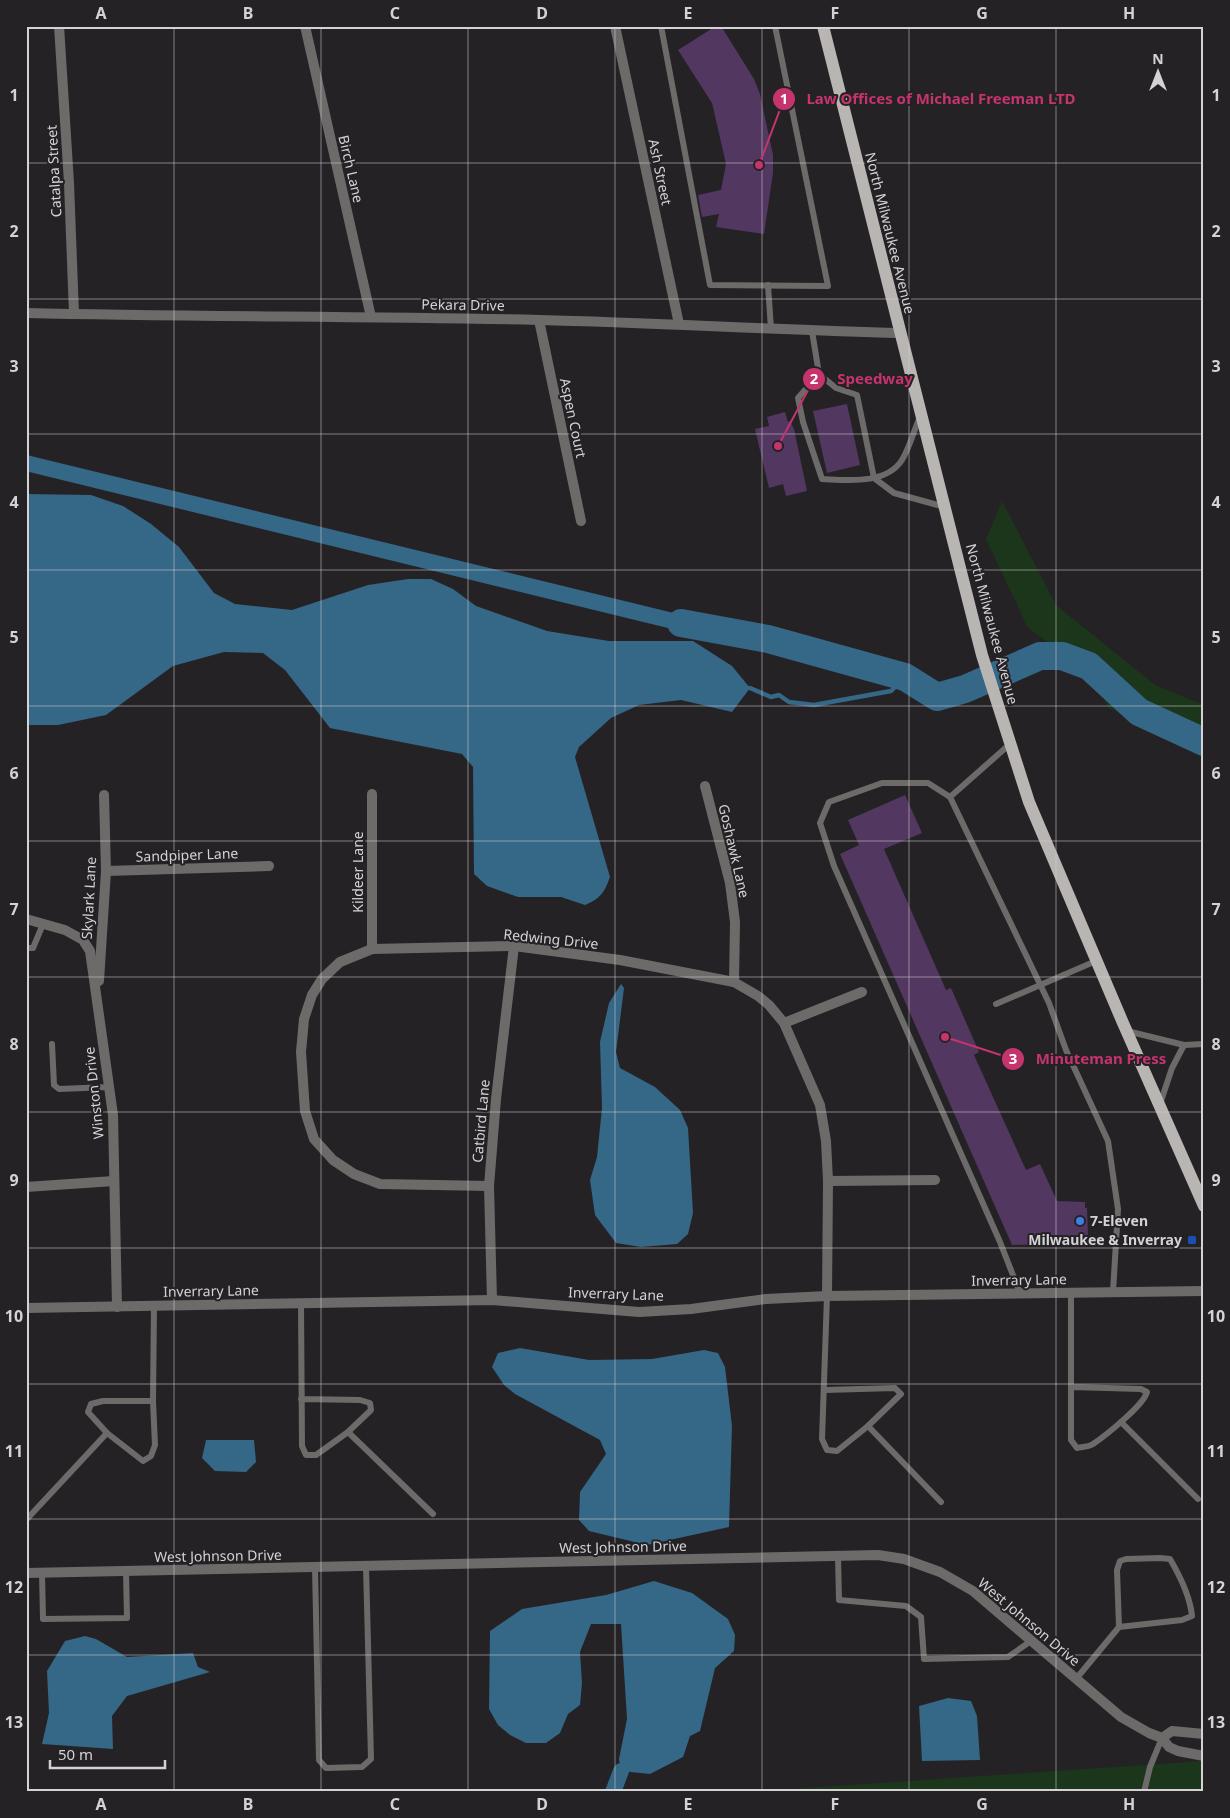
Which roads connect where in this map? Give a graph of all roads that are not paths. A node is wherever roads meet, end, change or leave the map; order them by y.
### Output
1 (59, 26) edge
2 (306, 26) edge
3 (615, 26) edge
4 (661, 26) edge
5 (775, 26) edge
6 (822, 26) edge
7 (768, 285) junction
8 (26, 313) edge
9 (74, 314) junction
10 (370, 317) junction
11 (538, 320) junction
12 (679, 324) junction
13 (770, 329) junction
14 (812, 331) junction
15 (899, 333) junction
16 (819, 374) junction
17 (921, 415) junction
18 (874, 478) junction
19 (945, 507) junction
20 (581, 521) dead end
21 (1010, 744) junction
22 (705, 786) dead end
23 (372, 794) dead end
24 (104, 795) dead end
25 (950, 797) junction
26 (269, 866) dead end
27 (106, 871) junction
28 (26, 919) edge
29 (43, 924) junction
30 (514, 946) junction
31 (26, 948) edge
32 (372, 949) junction
33 (1096, 961) junction
34 (734, 982) junction
35 (1040, 985) junction
36 (862, 992) dead end
37 (97, 1002) junction
38 (996, 1004) dead end
39 (784, 1023) junction
40 (1126, 1031) junction
41 (52, 1044) dead end
42 (1204, 1044) edge
43 (1184, 1045) junction
44 (109, 1087) junction
45 (1160, 1106) junction
46 (935, 1180) dead end
47 (114, 1181) junction
48 (828, 1181) junction
49 (489, 1186) junction
50 (26, 1187) edge
51 (1204, 1206) edge
52 (1204, 1291) edge
53 (1071, 1292) junction
54 (1114, 1292) junction
55 (1020, 1293) junction
56 (827, 1296) junction
57 (492, 1300) junction
58 (302, 1303) junction
59 (154, 1305) junction
60 (117, 1307) junction
61 (26, 1308) edge
62 (1072, 1387) junction
63 (825, 1390) junction
64 (302, 1399) junction
65 (152, 1401) junction
66 (1121, 1422) junction
67 (868, 1426) junction
68 (348, 1432) junction
69 (107, 1433) junction
70 (1198, 1499) dead end
71 (941, 1502) dead end
72 (433, 1514) dead end
73 (26, 1520) edge
74 (838, 1556) junction
75 (366, 1566) junction
76 (314, 1567) junction
77 (126, 1571) junction
78 (26, 1573) edge
79 (42, 1573) junction
80 (1119, 1626) junction
81 (1031, 1641) junction
82 (1076, 1679) junction
83 (1204, 1734) edge
84 (1162, 1738) junction
85 (1204, 1756) edge
86 (1144, 1792) edge

1 - 9 street, Catalpa Street
2 - 10 street, Birch Lane
3 - 12 street, Ash Street
4 - 7 lane
5 - 7 lane
6 - 15 main road, North Milwaukee Avenue
7 - 13 lane
8 - 9 street, Pekara Drive
9 - 10 street, Pekara Drive
10 - 11 street, Pekara Drive
11 - 12 street, Pekara Drive
11 - 20 street, Aspen Court
12 - 13 street, Pekara Drive
13 - 14 street, Pekara Drive
14 - 15 street, Pekara Drive
14 - 16 lane
15 - 17 main road, North Milwaukee Avenue
16 - 18 lane
16 - 18 lane
17 - 18 lane
17 - 19 main road, North Milwaukee Avenue
18 - 19 lane
19 - 21 main road, North Milwaukee Avenue
21 - 25 lane
21 - 33 main road, North Milwaukee Avenue
22 - 34 street, Goshawk Lane
23 - 32 street, Kildeer Lane
24 - 27 street, Skylark Lane
25 - 35 lane
25 - 55 lane
26 - 27 street, Sandpiper Lane
27 - 37 street, Skylark Lane
28 - 29 street, Winston Drive
29 - 31 lane
29 - 37 street, Winston Drive
30 - 32 street, Redwing Drive
30 - 34 street, Redwing Drive
30 - 49 street, Catbird Lane
32 - 49 street, Redwing Drive
33 - 35 lane
33 - 40 main road, North Milwaukee Avenue
34 - 39 street, Redwing Drive
35 - 38 lane
35 - 54 lane
36 - 39 street
37 - 44 street, Winston Drive
39 - 48 street, Redwing Drive
40 - 43 lane
40 - 45 main road, North Milwaukee Avenue
41 - 44 lane
42 - 43 lane
43 - 45 lane
44 - 47 street, Winston Drive
45 - 51 main road, North Milwaukee Avenue
46 - 48 street
47 - 50 street
47 - 60 street, Winston Drive
48 - 56 street, Redwing Drive
49 - 57 street, Catbird Lane
52 - 54 street, Inverrary Lane
53 - 54 street, Inverrary Lane
53 - 55 street, Inverrary Lane
53 - 62 lane
55 - 56 street, Inverrary Lane
56 - 57 street, Inverrary Lane
56 - 63 lane
57 - 58 street, Inverrary Lane
58 - 59 street, Inverrary Lane
58 - 64 lane
59 - 60 street, Inverrary Lane
59 - 65 lane
60 - 61 street, Inverrary Lane
62 - 66 lane
62 - 66 lane
63 - 67 lane
63 - 67 lane
64 - 68 lane
64 - 68 lane
65 - 69 lane
65 - 69 lane
66 - 70 lane
67 - 71 lane
68 - 72 lane
69 - 73 lane
74 - 75 street, West Johnson Drive
74 - 81 street, West Johnson Drive
74 - 81 lane
75 - 76 street, West Johnson Drive
75 - 76 lane
76 - 77 street, West Johnson Drive
77 - 79 street, West Johnson Drive
77 - 79 lane
78 - 79 street, West Johnson Drive
80 - 80 lane
80 - 82 lane
81 - 82 street, West Johnson Drive
82 - 84 street, West Johnson Drive
83 - 84 street
84 - 85 street, West Johnson Drive
84 - 86 lane

